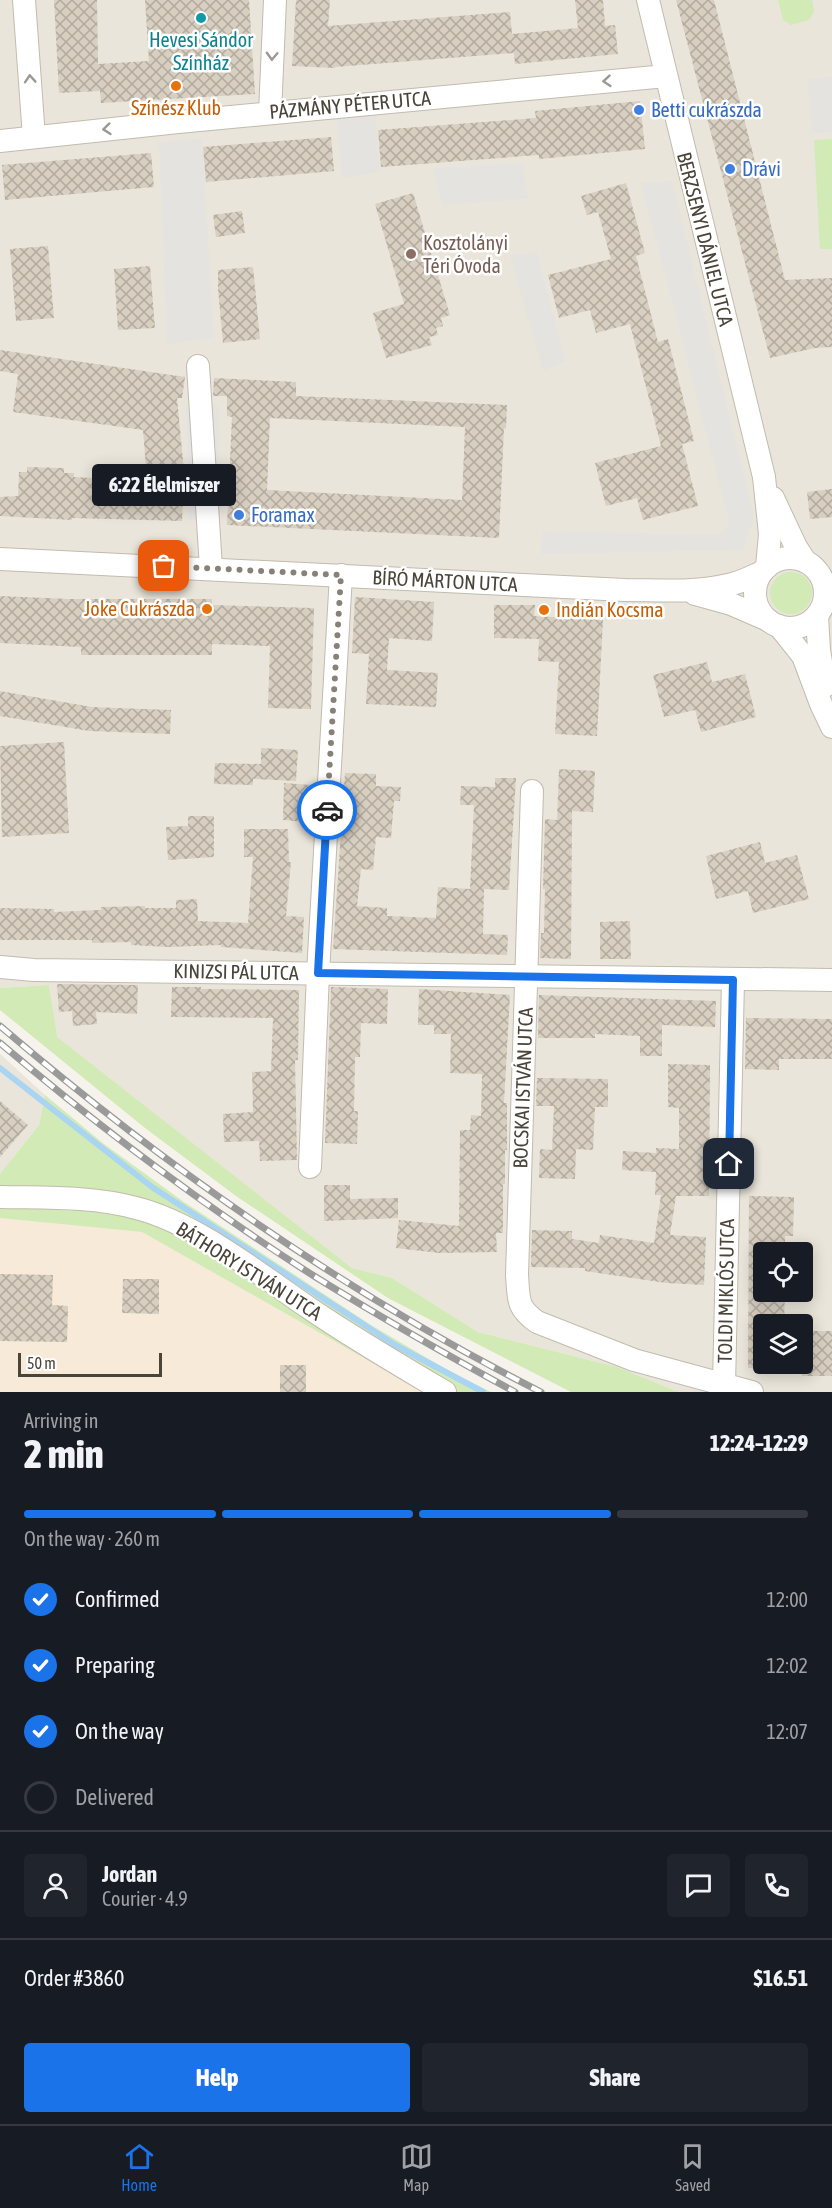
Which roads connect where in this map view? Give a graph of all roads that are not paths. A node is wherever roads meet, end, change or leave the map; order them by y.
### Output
1 (24, 0) edge
2 (275, 0) edge
3 (648, 0) edge
4 (666, 76) junction
5 (270, 113) junction
6 (34, 137) junction
7 (0, 141) edge
8 (198, 366) dead end
9 (764, 477) junction
10 (0, 559) edge
11 (816, 566) edge
12 (211, 568) junction
13 (765, 569) junction
14 (341, 575) junction
15 (679, 591) junction
16 (823, 610) edge
17 (773, 623) junction
18 (832, 726) edge
19 (532, 791) dead end
20 (0, 967) edge
21 (318, 973) junction
22 (527, 977) junction
23 (733, 980) junction
24 (832, 980) edge
25 (310, 1167) dead end
26 (0, 1197) edge
27 (524, 1312) joint
28 (724, 1386) junction
29 (445, 1392) edge
30 (752, 1392) edge

6 -> 1 street
2 -> 5 street
3 - 4 street, BERZSENYI DÁNIEL UTCA
4 -> 5 street, PÁZMÁNY PÉTER UTCA
4 - 9 street, BERZSENYI DÁNIEL UTCA
5 -> 6 street, PÁZMÁNY PÉTER UTCA
6 - 7 street, PÁZMÁNY PÉTER UTCA
8 - 12 street
9 - 11 street, BERZSENYI DÁNIEL UTCA
9 - 13 street, BERZSENYI DÁNIEL UTCA
10 - 12 street, BÍRÓ MÁRTON UTCA
11 - 13 street
11 - 16 street
12 - 14 street, BÍRÓ MÁRTON UTCA
13 - 15 street, BÍRÓ MÁRTON UTCA
13 - 17 street
14 - 15 street, BÍRÓ MÁRTON UTCA
14 - 21 street
15 - 17 street, BÍRÓ MÁRTON UTCA
16 - 17 street
16 - 18 street
17 - 18 street
19 - 22 street, BOCSKAI ISTVÁN UTCA
20 - 21 street, KINIZSI PÁL UTCA
21 - 22 street, KINIZSI PÁL UTCA
21 - 25 street
22 - 23 street, KINIZSI PÁL UTCA
22 - 27 street, BOCSKAI ISTVÁN UTCA
23 - 24 street, KINIZSI PÁL UTCA
23 - 28 street, TOLDI MIKLÓS UTCA
26 - 29 street, BÁTHORY ISTVÁN UTCA
27 - 28 street, TOLDI MIKLÓS UTCA
28 - 30 street, TOLDI MIKLÓS UTCA

